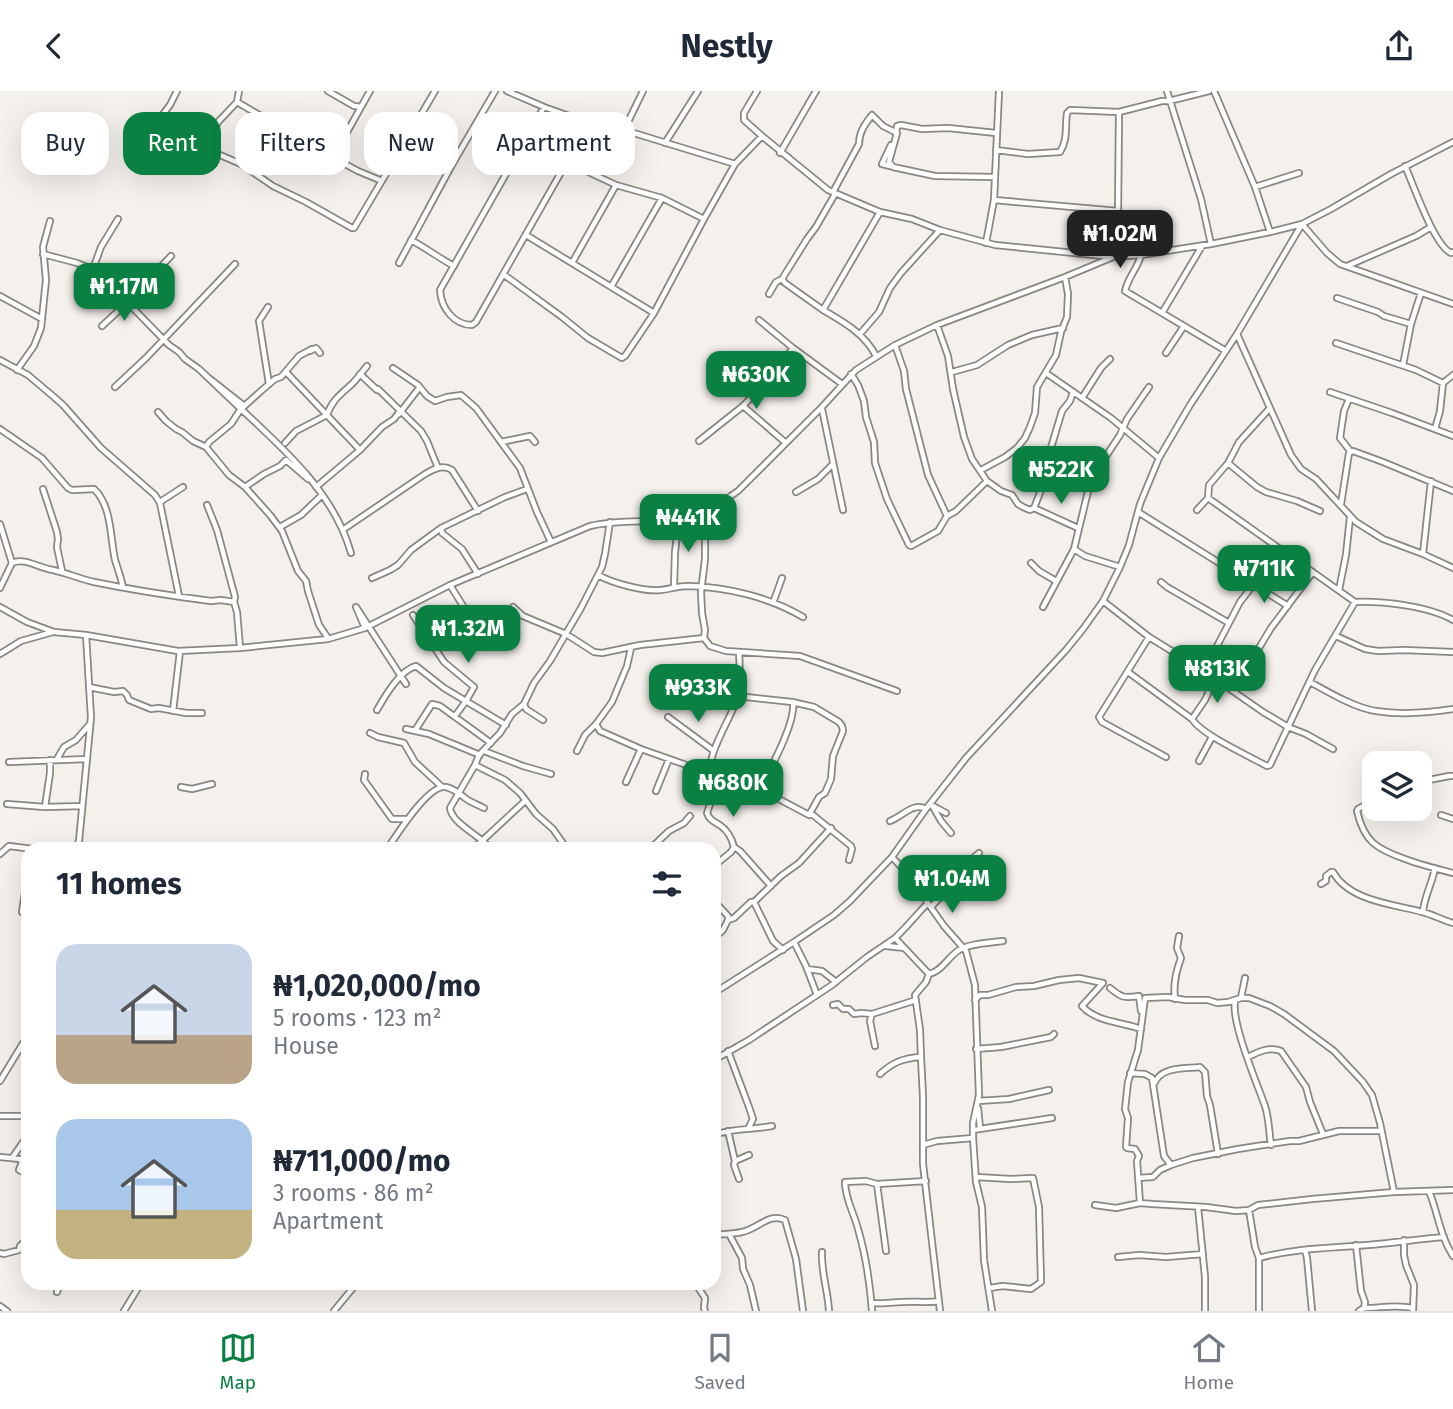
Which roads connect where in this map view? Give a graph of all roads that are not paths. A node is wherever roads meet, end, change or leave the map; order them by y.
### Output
1 (177, 91) edge
2 (239, 91) edge
3 (328, 91) edge
4 (370, 91) edge
5 (435, 91) edge
6 (495, 91) edge
7 (507, 91) edge
8 (643, 91) edge
9 (698, 91) edge
10 (757, 91) edge
11 (816, 91) edge
12 (999, 91) edge
13 (1167, 91) edge
14 (1212, 91) edge
15 (1169, 101) junction
16 (237, 102) junction
17 (361, 107) junction
18 (544, 107) junction
19 (165, 112) edge
20 (254, 112) edge
21 (558, 112) edge
22 (633, 112) edge
23 (1119, 112) junction
24 (221, 119) edge
25 (350, 127) edge
26 (996, 132) junction
27 (635, 133) edge
28 (897, 133) junction
29 (762, 136) junction
30 (1453, 142) edge
31 (665, 143) junction
32 (996, 150) junction
33 (780, 153) junction
34 (221, 155) edge
35 (735, 164) junction
36 (1405, 166) junction
37 (350, 167) edge
38 (1299, 173) dead end
39 (560, 175) edge
40 (595, 175) edge
41 (995, 177) junction
42 (382, 181) junction
43 (616, 185) junction
44 (1255, 187) junction
45 (834, 193) junction
46 (662, 198) junction
47 (994, 199) junction
48 (1118, 211) junction
49 (880, 212) junction
50 (118, 219) dead end
51 (704, 219) junction
52 (50, 221) dead end
53 (1302, 224) junction
54 (1431, 227) junction
55 (940, 230) junction
56 (1270, 232) junction
57 (526, 235) junction
58 (411, 240) junction
59 (986, 243) junction
60 (1211, 244) junction
61 (1202, 246) junction
62 (1453, 252) edge
63 (43, 254) junction
64 (1141, 255) junction
65 (171, 256) dead end
66 (1113, 257) junction
67 (399, 263) dead end
68 (572, 263) junction
69 (235, 264) dead end
70 (454, 266) junction
71 (1346, 266) junction
72 (93, 269) junction
73 (503, 274) junction
74 (1065, 277) junction
75 (782, 279) junction
76 (611, 287) junction
77 (1421, 293) junction
78 (769, 294) dead end
79 (0, 296) edge
80 (1337, 298) dead end
81 (129, 300) junction
82 (1453, 304) edge
83 (268, 307) dead end
84 (823, 310) junction
85 (654, 313) junction
86 (1162, 313) junction
87 (42, 319) junction
88 (760, 320) dead end
89 (1411, 324) junction
90 (937, 325) junction
91 (102, 326) dead end
92 (1184, 326) junction
93 (1064, 328) junction
94 (860, 334) junction
95 (1237, 334) junction
96 (164, 338) junction
97 (1336, 343) dead end
98 (895, 345) junction
99 (793, 348) junction
100 (312, 349) junction
101 (1226, 351) junction
102 (320, 353) dead end
103 (1166, 353) dead end
104 (876, 356) junction
105 (1110, 359) dead end
106 (0, 360) edge
107 (1403, 365) junction
108 (367, 366) dead end
109 (393, 368) dead end
110 (17, 370) junction
111 (286, 372) junction
112 (952, 372) junction
113 (1046, 373) junction
114 (360, 374) junction
115 (851, 374) junction
116 (1453, 375) edge
117 (1443, 383) junction
118 (269, 384) junction
119 (842, 384) junction
120 (115, 387) dead end
121 (420, 387) junction
122 (1149, 387) dead end
123 (378, 389) dead end
124 (1073, 391) junction
125 (1330, 392) dead end
126 (1082, 398) junction
127 (1349, 399) junction
128 (743, 406) junction
129 (242, 407) junction
130 (821, 408) junction
131 (1270, 408) junction
132 (158, 412) dead end
133 (399, 413) junction
134 (327, 415) junction
135 (0, 429) edge
136 (1123, 429) junction
137 (1435, 429) junction
138 (1453, 436) edge
139 (699, 441) dead end
140 (501, 442) junction
141 (535, 442) dead end
142 (285, 443) dead end
143 (786, 443) junction
144 (206, 447) junction
145 (360, 450) junction
146 (1350, 452) junction
147 (1159, 458) junction
148 (1228, 463) junction
149 (833, 464) junction
150 (438, 468) junction
151 (981, 470) junction
152 (987, 481) junction
153 (1432, 481) junction
154 (315, 486) junction
155 (183, 487) dead end
156 (245, 487) junction
157 (43, 489) dead end
158 (527, 489) junction
159 (1453, 491) edge
160 (796, 492) dead end
161 (322, 495) junction
162 (1209, 498) junction
163 (160, 502) junction
164 (208, 505) dead end
165 (1340, 505) junction
166 (1034, 507) junction
167 (843, 510) dead end
168 (1197, 510) dead end
169 (478, 511) junction
170 (1320, 511) dead end
171 (1138, 512) junction
172 (702, 513) junction
173 (947, 516) junction
174 (1350, 517) junction
175 (679, 519) junction
176 (610, 522) junction
177 (0, 524) edge
178 (443, 526) dead end
179 (280, 527) junction
180 (1079, 527) junction
181 (344, 529) junction
182 (551, 542) junction
183 (1074, 549) junction
184 (351, 553) dead end
185 (1423, 554) junction
186 (12, 563) junction
187 (1031, 563) dead end
188 (1120, 567) junction
189 (1453, 568) edge
190 (62, 571) junction
191 (1313, 572) junction
192 (478, 574) junction
193 (598, 575) junction
194 (372, 577) dead end
195 (782, 578) dead end
196 (1056, 581) junction
197 (1161, 582) dead end
198 (1254, 584) junction
199 (450, 585) junction
200 (123, 587) junction
201 (674, 587) junction
202 (701, 587) junction
203 (0, 588) edge
204 (1339, 590) junction
205 (179, 596) junction
206 (1103, 601) junction
207 (234, 602) junction
208 (1355, 602) junction
209 (774, 603) junction
210 (1288, 606) junction
211 (0, 607) edge
212 (513, 607) dead end
213 (1043, 607) dead end
214 (413, 615) dead end
215 (803, 617) dead end
216 (1453, 619) edge
217 (1229, 623) junction
218 (365, 628) junction
219 (54, 632) junction
220 (566, 633) junction
221 (86, 635) junction
222 (492, 635) dead end
223 (1336, 636) junction
224 (1149, 637) junction
225 (704, 638) junction
226 (328, 639) junction
227 (631, 647) junction
228 (1259, 647) dead end
229 (240, 648) junction
230 (180, 651) junction
231 (739, 652) junction
232 (1453, 652) edge
233 (0, 654) edge
234 (1204, 671) junction
235 (1128, 673) junction
236 (1215, 678) junction
237 (398, 680) junction
238 (1310, 682) junction
239 (406, 684) junction
240 (89, 687) junction
241 (411, 689) dead end
242 (897, 691) dead end
243 (737, 697) junction
244 (466, 701) junction
245 (792, 702) junction
246 (524, 704) junction
247 (1453, 709) edge
248 (377, 710) dead end
249 (173, 711) junction
250 (202, 713) dead end
251 (454, 716) junction
252 (668, 717) dead end
253 (1192, 719) junction
254 (543, 720) dead end
255 (91, 723) junction
256 (596, 724) junction
257 (506, 725) junction
258 (1288, 727) junction
259 (406, 729) dead end
260 (416, 729) dead end
261 (370, 733) dead end
262 (1212, 737) junction
263 (490, 745) junction
264 (641, 749) junction
265 (1333, 749) dead end
266 (577, 751) dead end
267 (715, 751) junction
268 (482, 753) junction
269 (1166, 757) dead end
270 (669, 758) junction
271 (50, 759) junction
272 (57, 759) junction
273 (87, 759) junction
274 (1199, 761) dead end
275 (9, 762) dead end
276 (475, 765) junction
277 (710, 773) junction
278 (365, 774) dead end
279 (551, 774) dead end
280 (1453, 776) edge
281 (719, 778) junction
282 (1432, 779) edge
283 (626, 782) dead end
284 (212, 784) dead end
285 (181, 787) dead end
286 (442, 787) junction
287 (760, 789) junction
288 (656, 791) dead end
289 (460, 792) junction
290 (525, 801) junction
291 (6, 804) dead end
292 (82, 806) junction
293 (45, 807) junction
294 (484, 807) dead end
295 (929, 807) junction
296 (1362, 807) edge
297 (946, 813) dead end
298 (809, 815) junction
299 (1441, 815) dead end
300 (690, 816) dead end
301 (408, 819) junction
302 (1453, 819) edge
303 (890, 821) dead end
304 (831, 828) junction
305 (951, 833) dead end
306 (483, 840) junction
307 (78, 842) edge
308 (392, 842) edge
309 (481, 842) edge
310 (562, 842) edge
311 (657, 842) edge
312 (734, 847) junction
313 (21, 848) edge
314 (979, 853) dead end
315 (0, 854) edge
316 (891, 857) junction
317 (721, 860) edge
318 (849, 860) dead end
319 (1435, 868) junction
320 (1453, 873) edge
321 (1321, 884) dead end
322 (771, 886) junction
323 (754, 902) junction
324 (929, 905) junction
325 (721, 908) edge
326 (1423, 912) junction
327 (728, 920) junction
328 (1453, 923) edge
329 (721, 932) edge
330 (1179, 936) dead end
331 (895, 938) junction
332 (1003, 941) dead end
333 (794, 942) junction
334 (886, 946) junction
335 (904, 948) junction
336 (962, 948) junction
337 (783, 950) junction
338 (807, 969) junction
339 (929, 974) junction
340 (1245, 978) dead end
341 (836, 982) junction
342 (1110, 988) dead end
343 (721, 989) edge
344 (817, 995) junction
345 (978, 998) junction
346 (1241, 998) junction
347 (1175, 999) junction
348 (916, 1000) junction
349 (1234, 1004) junction
350 (833, 1005) dead end
351 (872, 1014) junction
352 (1139, 1027) junction
353 (1054, 1034) dead end
354 (21, 1046) edge
355 (875, 1046) dead end
356 (976, 1049) junction
357 (728, 1051) junction
358 (721, 1056) edge
359 (921, 1057) junction
360 (1248, 1057) junction
361 (1130, 1073) junction
362 (880, 1074) dead end
363 (0, 1081) edge
364 (1154, 1084) junction
365 (1049, 1090) dead end
366 (978, 1103) junction
367 (0, 1116) edge
368 (21, 1116) edge
369 (1052, 1118) dead end
370 (772, 1126) dead end
371 (750, 1127) junction
372 (980, 1128) junction
373 (973, 1129) junction
374 (728, 1131) junction
375 (1381, 1131) junction
376 (721, 1133) edge
377 (1323, 1134) junction
378 (973, 1138) junction
379 (21, 1145) edge
380 (923, 1145) junction
381 (1271, 1145) junction
382 (1218, 1154) junction
383 (749, 1155) dead end
384 (0, 1157) edge
385 (12, 1158) junction
386 (20, 1159) edge
387 (735, 1161) junction
388 (1171, 1165) junction
389 (976, 1177) junction
390 (1139, 1178) junction
391 (739, 1179) dead end
392 (926, 1181) junction
393 (877, 1184) junction
394 (1453, 1189) edge
395 (1429, 1191) junction
396 (1394, 1192) junction
397 (1140, 1203) junction
398 (1096, 1205) dead end
399 (1198, 1207) junction
400 (1249, 1210) junction
401 (729, 1234) junction
402 (721, 1235) edge
403 (1444, 1237) junction
404 (1404, 1240) junction
405 (21, 1245) edge
406 (1356, 1245) junction
407 (1305, 1250) junction
408 (886, 1251) dead end
409 (822, 1252) dead end
410 (0, 1253) edge
411 (1203, 1255) junction
412 (1453, 1256) edge
413 (1118, 1257) dead end
414 (1259, 1258) junction
415 (989, 1288) junction
416 (137, 1290) edge
417 (351, 1290) edge
418 (700, 1290) edge
419 (939, 1301) junction
420 (872, 1303) junction
421 (0, 1306) edge
422 (1364, 1307) junction
423 (1413, 1310) edge
424 (7, 1311) edge
425 (124, 1311) edge
426 (334, 1311) edge
427 (705, 1311) edge
428 (756, 1311) edge
429 (803, 1311) edge
430 (829, 1311) edge
431 (872, 1311) edge
432 (940, 1311) edge
433 (992, 1311) edge
434 (1205, 1311) edge
435 (1259, 1311) edge
436 (1312, 1311) edge
437 (1359, 1311) edge

1 - 19 street
2 - 16 street
3 - 17 street
4 - 17 street
5 - 42 street
6 - 58 street
7 - 18 street
8 - 22 street
9 - 31 street
10 - 29 street
11 - 33 street
12 - 26 street
13 - 15 street
14 - 15 street
14 - 44 street
15 - 23 street
15 - 60 street
16 - 20 street
16 - 24 street
17 - 25 street
18 - 21 street
18 - 70 street
23 - 32 street
23 - 48 street
26 - 28 street
26 - 32 street
27 - 31 street
28 - 41 street
28 - 45 street
29 - 33 street
29 - 35 street
30 - 36 street
31 - 35 street
32 - 41 street
33 - 45 street
34 - 42 street
35 - 51 street
36 - 53 street
36 - 54 street
37 - 42 street
38 - 44 street
39 - 57 street
40 - 43 street
41 - 47 street
43 - 46 street
43 - 68 street
44 - 56 street
45 - 49 street
45 - 75 street
46 - 51 street
46 - 76 street
47 - 48 street
47 - 59 street
48 - 66 street
49 - 55 street
49 - 84 street
50 - 72 street
51 - 85 street
52 - 63 street
53 - 56 street
53 - 71 street
53 - 95 street
54 - 62 street
54 - 71 street
55 - 59 street
55 - 94 street
56 - 60 street
57 - 68 street
57 - 73 street
58 - 67 street
58 - 70 street
59 - 66 street
60 - 61 street
61 - 64 street
61 - 86 street
63 - 72 street
63 - 87 street
64 - 66 street
64 - 86 street
65 - 81 street
66 - 74 street
68 - 76 street
69 - 96 street
70 - 73 street
71 - 77 street
72 - 81 street
73 - 85 street
74 - 90 street
74 - 93 street
75 - 78 street
75 - 84 street
76 - 85 street
77 - 82 street
77 - 89 street
79 - 87 street
80 - 89 street
81 - 91 street
81 - 96 street
83 - 118 street
84 - 94 street
86 - 92 street
87 - 110 street
88 - 99 street
89 - 107 street
90 - 98 street
90 - 112 street
92 - 101 street
92 - 103 street
93 - 112 street
93 - 113 street
94 - 104 street
95 - 101 street
95 - 131 street
96 - 120 street
96 - 129 street
97 - 107 street
98 - 104 street
98 - 173 street
99 - 119 street
99 - 128 street
100 - 102 street
100 - 111 street
100 - 129 street
101 - 147 street
104 - 115 street
105 - 126 street
106 - 110 street
107 - 117 street
108 - 114 street
109 - 121 street
110 - 163 street
111 - 118 street
111 - 134 street
112 - 151 street
113 - 124 street
113 - 151 street
114 - 133 street
114 - 134 street
115 - 119 street
115 - 173 street
116 - 117 street
117 - 137 street
118 - 129 street
119 - 130 street
121 - 133 street
121 - 140 street
122 - 136 street
123 - 133 street
124 - 126 street
124 - 166 street
125 - 127 street
126 - 136 street
127 - 137 street
127 - 146 street
128 - 139 street
128 - 143 street
129 - 129 street
129 - 144 street
129 - 154 street
130 - 143 street
130 - 149 street
131 - 148 street
131 - 165 street
132 - 144 street
133 - 145 street
133 - 150 street
134 - 142 street
134 - 145 street
135 - 200 street
136 - 147 street
136 - 180 street
137 - 138 street
140 - 141 street
140 - 158 street
143 - 172 street
144 - 156 street
145 - 154 street
146 - 153 street
146 - 165 street
147 - 171 street
148 - 162 street
148 - 170 street
149 - 160 street
149 - 167 street
150 - 169 street
150 - 181 street
151 - 152 street
152 - 166 street
152 - 173 street
153 - 159 street
153 - 185 street
154 - 156 street
154 - 161 street
155 - 163 street
156 - 179 street
157 - 190 street
158 - 169 street
158 - 182 street
161 - 179 street
161 - 181 street
162 - 168 street
162 - 191 street
163 - 205 street
164 - 207 street
165 - 174 street
166 - 180 street
169 - 192 street
171 - 188 street
171 - 198 street
172 - 175 street
172 - 202 street
174 - 185 street
174 - 204 street
175 - 176 street
175 - 201 street
176 - 182 street
176 - 193 street
177 - 186 street
178 - 194 street
179 - 226 street
180 - 183 street
181 - 184 street
182 - 192 street
183 - 188 street
183 - 196 street
185 - 189 street
186 - 190 street
186 - 203 street
187 - 196 street
188 - 206 street
190 - 200 street
191 - 204 street
191 - 210 street
192 - 199 street
193 - 201 street
193 - 220 street
195 - 209 street
196 - 213 street
197 - 217 street
198 - 210 street
198 - 217 street
199 - 218 street
199 - 222 street
200 - 205 street
201 - 202 street
202 - 209 street
202 - 225 street
204 - 208 street
205 - 207 street
206 - 224 street
206 - 295 street
207 - 229 street
208 - 216 street
208 - 223 street
209 - 215 street
210 - 228 street
211 - 219 street
212 - 220 street
214 - 244 street
217 - 234 street
218 - 226 street
218 - 239 street
219 - 221 street
219 - 233 street
220 - 227 street
220 - 246 street
221 - 230 street
221 - 240 street
223 - 232 street
223 - 238 street
224 - 234 street
224 - 235 street
225 - 227 street
225 - 231 street
226 - 229 street
227 - 256 street
229 - 230 street
230 - 249 street
231 - 242 street
231 - 243 street
234 - 236 street
235 - 253 street
235 - 269 street
236 - 253 street
236 - 258 street
237 - 239 street
237 - 244 street
237 - 248 street
238 - 247 street
238 - 258 street
239 - 241 street
240 - 249 street
240 - 255 street
243 - 245 street
243 - 267 street
244 - 251 street
244 - 257 street
245 - 287 street
245 - 298 street
246 - 254 street
246 - 257 street
249 - 250 street
251 - 260 street
251 - 263 street
252 - 267 street
253 - 262 street
255 - 272 street
255 - 273 street
256 - 264 street
256 - 266 street
257 - 263 street
258 - 262 street
258 - 265 street
259 - 268 street
261 - 286 street
262 - 274 street
263 - 268 street
264 - 270 street
264 - 283 street
267 - 277 street
268 - 276 street
268 - 279 street
270 - 277 street
270 - 288 street
271 - 272 street
271 - 275 street
271 - 293 street
272 - 273 street
273 - 292 street
276 - 289 street
276 - 290 street
277 - 281 street
278 - 301 street
280 - 282 street
281 - 287 street
281 - 312 street
284 - 285 street
286 - 289 street
286 - 301 street
287 - 298 street
289 - 294 street
289 - 306 street
290 - 306 street
290 - 310 street
291 - 293 street
292 - 293 street
292 - 307 street
295 - 297 street
295 - 303 street
295 - 305 street
295 - 316 street
296 - 319 street
298 - 304 street
299 - 302 street
300 - 311 street
301 - 308 street
304 - 318 street
304 - 322 street
306 - 309 street
312 - 317 street
312 - 322 street
313 - 315 street
314 - 324 street
316 - 324 street
316 - 333 street
319 - 320 street
319 - 326 street
321 - 326 street
322 - 323 street
323 - 327 street
323 - 337 street
324 - 331 street
324 - 336 street
325 - 327 street
326 - 328 street
327 - 329 street
330 - 347 street
331 - 334 street
331 - 335 street
332 - 336 street
333 - 337 street
333 - 338 street
334 - 335 street
334 - 341 street
335 - 339 street
336 - 339 street
336 - 345 street
337 - 343 street
338 - 341 street
338 - 344 street
339 - 348 street
340 - 346 street
341 - 344 street
342 - 352 street
344 - 357 street
345 - 352 street
345 - 356 street
346 - 349 street
346 - 375 street
347 - 349 street
347 - 352 street
348 - 351 street
348 - 359 street
349 - 360 street
350 - 351 street
351 - 355 street
352 - 361 street
353 - 356 street
354 - 363 street
356 - 366 street
357 - 358 street
357 - 371 street
359 - 362 street
359 - 380 street
360 - 377 street
360 - 381 street
361 - 364 street
361 - 390 street
364 - 382 street
364 - 388 street
365 - 366 street
366 - 372 street
366 - 373 street
367 - 368 street
369 - 372 street
370 - 371 street
371 - 374 street
372 - 373 street
373 - 378 street
374 - 376 street
374 - 387 street
375 - 377 street
375 - 396 street
377 - 381 street
378 - 380 street
378 - 389 street
379 - 385 street
380 - 392 street
381 - 382 street
382 - 388 street
383 - 387 street
384 - 385 street
385 - 386 street
387 - 391 street
388 - 390 street
389 - 415 street
389 - 415 street
390 - 397 street
392 - 393 street
392 - 419 street
393 - 408 street
393 - 420 street
394 - 395 street
395 - 396 street
395 - 403 street
396 - 400 street
397 - 398 street
397 - 399 street
399 - 400 street
399 - 411 street
400 - 414 street
401 - 402 street
401 - 428 street
401 - 429 street
403 - 404 street
403 - 412 street
404 - 406 street
404 - 423 street
405 - 410 street
406 - 407 street
406 - 422 street
407 - 414 street
407 - 436 street
409 - 430 street
411 - 413 street
411 - 434 street
414 - 435 street
415 - 433 street
416 - 425 street
417 - 426 street
418 - 427 street
419 - 420 street
419 - 432 street
420 - 431 street
421 - 424 street
422 - 423 street
422 - 437 street

